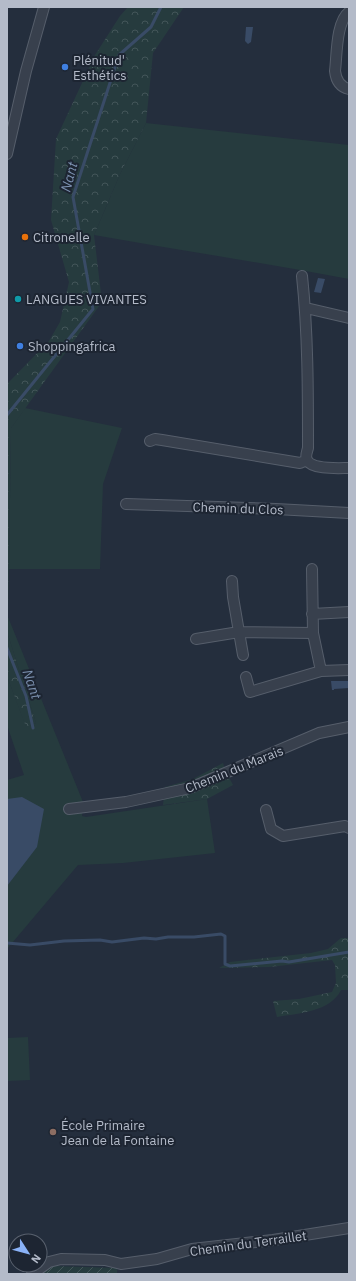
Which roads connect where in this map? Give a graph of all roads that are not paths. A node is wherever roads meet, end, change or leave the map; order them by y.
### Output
1 (44, 7) edge
2 (349, 12) edge
3 (349, 90) edge
4 (7, 154) edge
5 (302, 276) dead end
6 (306, 308) junction
7 (349, 318) edge
8 (150, 441) dead end
9 (307, 460) junction
10 (349, 468) edge
11 (126, 504) dead end
12 (349, 512) edge
13 (312, 569) dead end
14 (232, 581) dead end
15 (349, 612) edge
16 (312, 614) junction
17 (239, 632) junction
18 (313, 633) junction
19 (196, 639) dead end
20 (243, 654) dead end
21 (349, 670) edge
22 (321, 671) junction
23 (246, 677) dead end
24 (349, 727) edge
25 (69, 810) dead end
26 (266, 810) dead end
27 (349, 828) edge
28 (349, 1228) edge
29 (32, 1274) edge

1 - 4 street
2 - 3 street
5 - 6 street
6 - 7 street
6 - 9 street
8 - 9 street
9 - 10 street
11 - 12 street, Chemin du Clos
13 - 16 street
14 - 17 street
15 - 16 street
16 - 18 street
17 - 18 street
17 - 19 street
17 - 20 street
18 - 22 street
21 - 22 street
22 - 23 street
24 - 25 street, Chemin du Marais
26 - 27 street
28 - 29 street, Chemin du Terraillet

